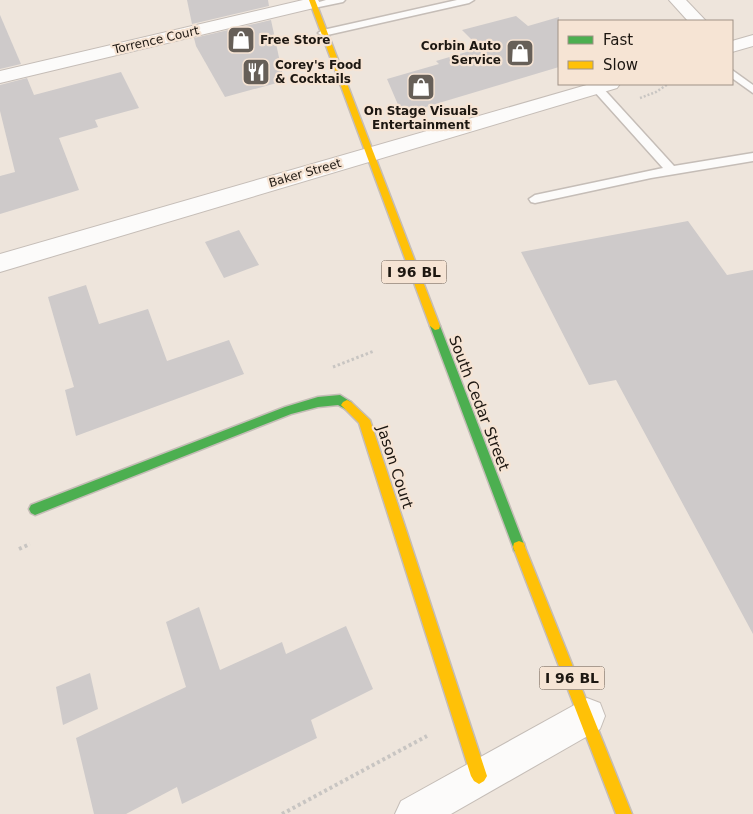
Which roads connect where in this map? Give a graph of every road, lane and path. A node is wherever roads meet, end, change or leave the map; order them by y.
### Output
1 (340, 0) edge
2 (469, 0) edge
3 (677, 0) edge
4 (313, 3) edge
5 (696, 20) edge
6 (323, 33) junction
7 (753, 40) edge
8 (733, 47) edge
9 (733, 74) edge
10 (0, 77) edge
11 (603, 86) edge
12 (753, 90) edge
13 (370, 154) junction
14 (753, 157) edge
15 (672, 170) junction
16 (535, 199) dead end
17 (0, 263) edge
18 (35, 509) dead end
19 (587, 716) junction
20 (460, 718) junction
21 (479, 776) junction
22 (282, 814) edge
23 (414, 814) edge
24 (624, 814) edge

1 - 4 lane
2 - 6 lane
3 - 5 street
4 - 6 main road, South Cedar Street / I 96 BL
4 - 10 street, Torrence Court
6 - 13 main road, South Cedar Street / I 96 BL
7 - 8 street
9 - 12 lane
11 - 13 street, Baker Street
11 - 15 lane
13 - 17 street, Baker Street
13 - 19 main road, South Cedar Street / I 96 BL
14 - 15 lane
15 - 16 lane
18 - 20 main road, Jason Court
19 - 21 street
19 - 24 main road, South Cedar Street / I 96 BL
20 - 21 main road, Jason Court
20 - 22 path
21 - 23 street

